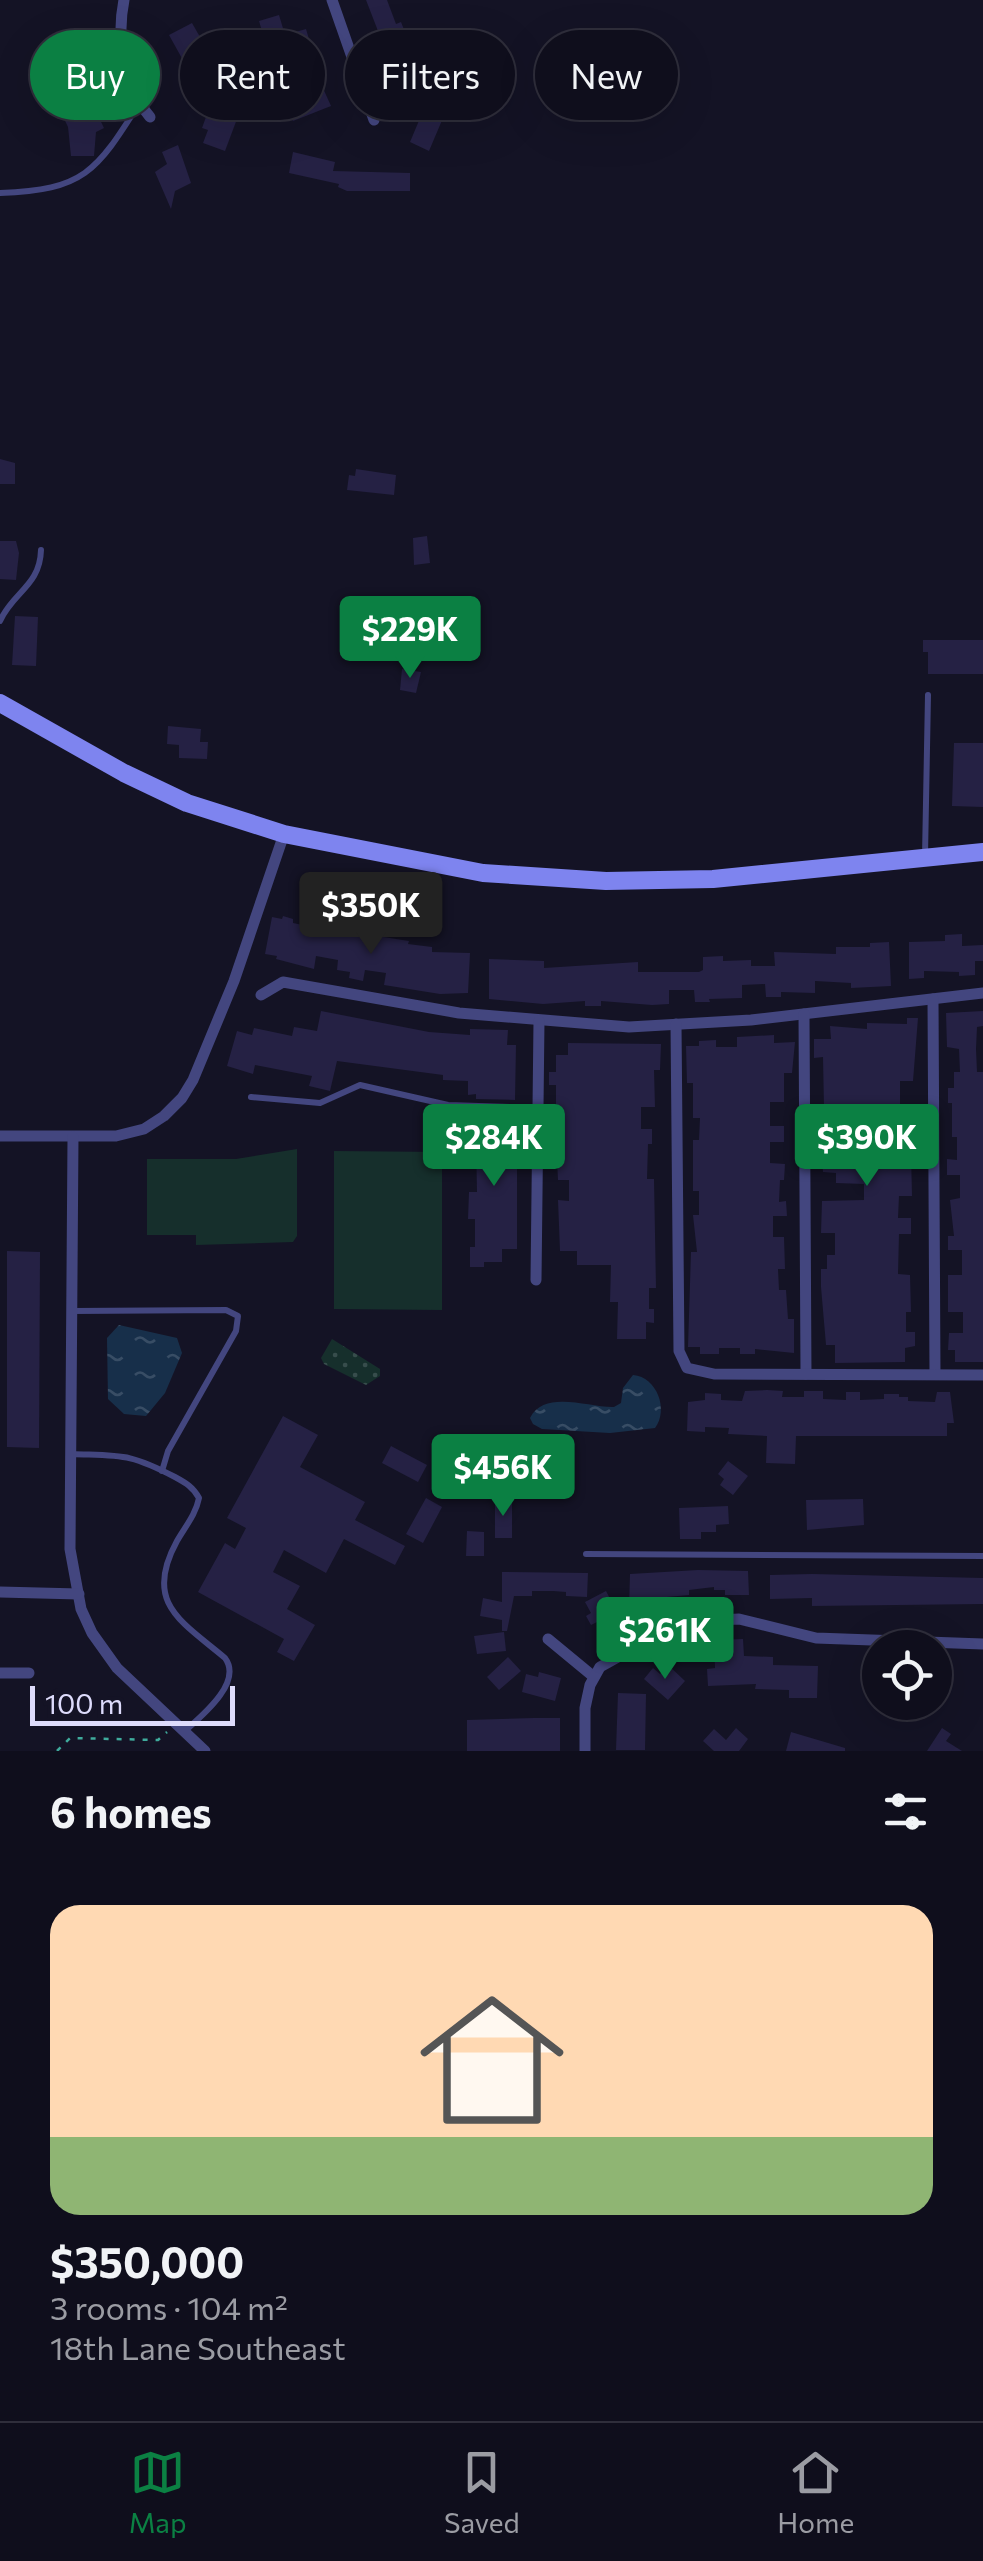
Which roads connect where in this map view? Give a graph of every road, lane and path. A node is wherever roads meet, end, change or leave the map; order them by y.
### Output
1 (124, 0) edge
2 (332, 0) edge
3 (124, 30) edge
4 (345, 37) edge
5 (129, 120) edge
6 (0, 193) edge
7 (42, 550) dead end
8 (0, 622) edge
9 (928, 696) dead end
10 (0, 703) edge
11 (284, 834) junction
12 (983, 852) edge
13 (925, 858) junction
14 (983, 993) edge
15 (261, 994) dead end
16 (934, 999) junction
17 (804, 1014) junction
18 (539, 1020) junction
19 (676, 1024) junction
20 (251, 1096) dead end
21 (538, 1108) junction
22 (0, 1136) edge
23 (74, 1137) junction
24 (536, 1280) dead end
25 (72, 1311) junction
26 (806, 1374) junction
27 (935, 1374) junction
28 (983, 1374) edge
29 (71, 1454) junction
30 (162, 1471) junction
31 (586, 1554) dead end
32 (983, 1556) edge
33 (0, 1592) edge
34 (79, 1594) junction
35 (548, 1638) dead end
36 (983, 1644) edge
37 (0, 1673) edge
38 (29, 1673) dead end
39 (594, 1677) junction
40 (182, 1727) junction
41 (57, 1751) edge
42 (206, 1751) edge
43 (585, 1751) edge

1 - 3 street
2 - 4 street
5 - 6 lane
7 - 8 lane
9 - 13 lane
10 - 11 street
11 - 13 street
11 - 23 street
12 - 13 street
14 - 16 street
15 - 18 street
16 - 17 street
16 - 27 street
17 - 19 street
17 - 26 street
18 - 19 street
18 - 21 street
19 - 26 street
20 - 21 lane
21 - 24 street
22 - 23 street
23 - 25 street
25 - 29 street
25 - 30 lane
26 - 27 street
27 - 28 street
29 - 30 lane
29 - 34 street
30 - 40 lane
31 - 32 lane
33 - 34 street
34 - 40 street
35 - 39 street
36 - 39 street
37 - 38 street
39 - 43 street
40 - 41 path
40 - 42 street

